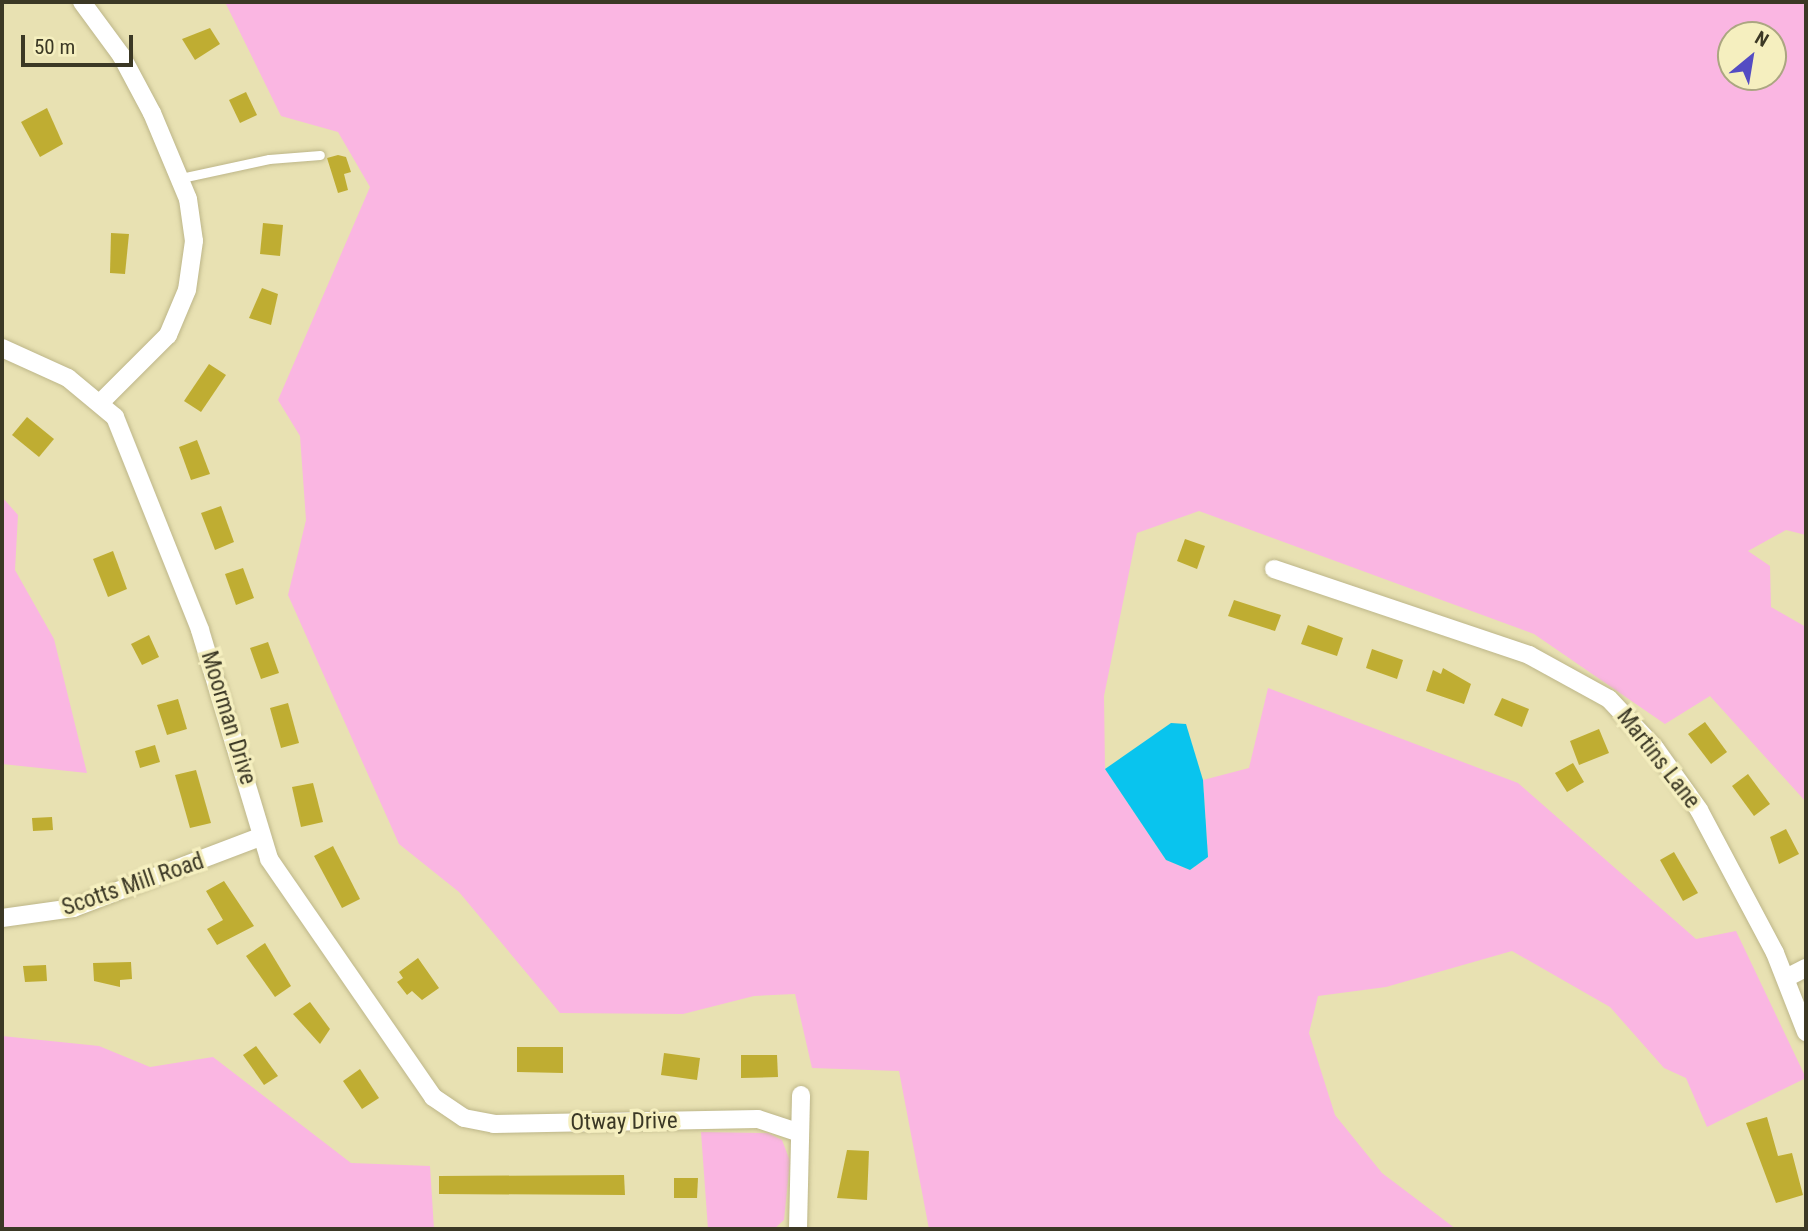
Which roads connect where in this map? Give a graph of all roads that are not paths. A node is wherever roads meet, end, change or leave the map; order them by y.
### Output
1 (82, 2) edge
2 (320, 155) dead end
3 (181, 178) junction
4 (2, 348) edge
5 (102, 401) junction
6 (1274, 569) dead end
7 (260, 837) junction
8 (2, 918) edge
9 (1806, 968) edge
10 (1786, 978) junction
11 (1806, 1032) edge
12 (801, 1095) dead end
13 (448, 1110) joint
14 (800, 1133) junction
15 (798, 1229) edge

1 - 3 street
2 - 3 lane
3 - 5 street
4 - 5 street, Moorman Drive
5 - 7 street, Moorman Drive
6 - 10 street, Martins Lane
7 - 8 street, Scotts Mill Road
7 - 13 street, Moorman Drive
9 - 10 street
10 - 11 street, Martins Lane
12 - 14 street
13 - 14 street, Otway Drive
14 - 15 street

